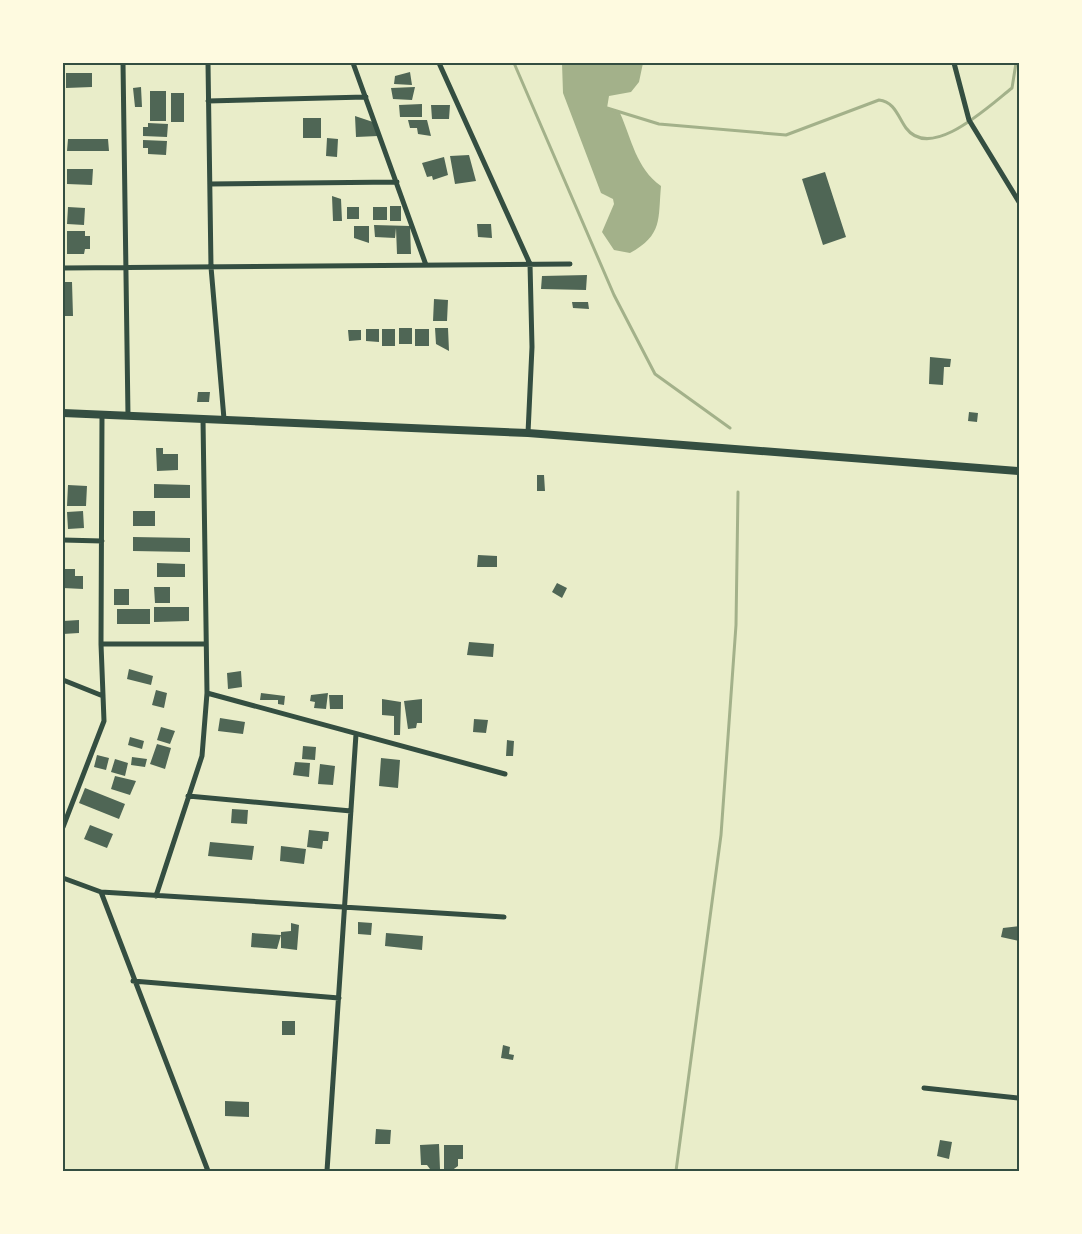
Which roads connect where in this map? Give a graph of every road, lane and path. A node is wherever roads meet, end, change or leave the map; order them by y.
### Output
1 (123, 63) edge
2 (208, 63) edge
3 (353, 63) edge
4 (439, 63) edge
5 (954, 63) edge
6 (366, 97) junction
7 (208, 101) junction
8 (397, 182) junction
9 (210, 184) junction
10 (1019, 202) edge
11 (530, 264) junction
12 (570, 264) dead end
13 (426, 265) junction
14 (124, 267) junction
15 (211, 267) junction
16 (63, 268) edge
17 (63, 413) edge
18 (102, 415) junction
19 (128, 416) junction
20 (202, 418) junction
21 (224, 419) junction
22 (528, 433) junction
23 (1019, 471) edge
24 (63, 540) edge
25 (102, 541) junction
26 (101, 644) junction
27 (206, 644) junction
28 (63, 680) edge
29 (207, 693) junction
30 (103, 696) junction
31 (356, 734) junction
32 (505, 774) dead end
33 (188, 796) junction
34 (351, 810) junction
35 (63, 827) edge
36 (63, 878) edge
37 (101, 892) junction
38 (156, 896) junction
39 (345, 907) junction
40 (504, 917) dead end
41 (133, 981) junction
42 (339, 998) junction
43 (924, 1088) dead end
44 (1019, 1098) edge
45 (208, 1171) edge
46 (327, 1171) edge

1 - 14 street
2 - 7 street
3 - 6 street
4 - 11 street
5 - 10 street
6 - 7 street
6 - 8 street
7 - 9 street
8 - 9 street
8 - 13 street
9 - 15 street
11 - 12 street
11 - 13 street
11 - 22 street
13 - 15 street
14 - 15 street
14 - 16 street
14 - 19 street
15 - 21 street
17 - 18 main road
18 - 19 main road
18 - 25 street
19 - 20 main road
20 - 21 main road
20 - 27 street
21 - 22 main road
22 - 23 main road
24 - 25 street
25 - 26 street
26 - 27 street
26 - 30 street
27 - 29 street
28 - 30 street
29 - 31 street
29 - 33 street
30 - 35 street
31 - 32 street
31 - 34 street
33 - 34 street
33 - 38 street
34 - 39 street
36 - 37 street
37 - 38 street
37 - 41 street
38 - 39 street
39 - 40 street
39 - 42 street
41 - 42 street
41 - 45 street
42 - 46 street
43 - 44 street

